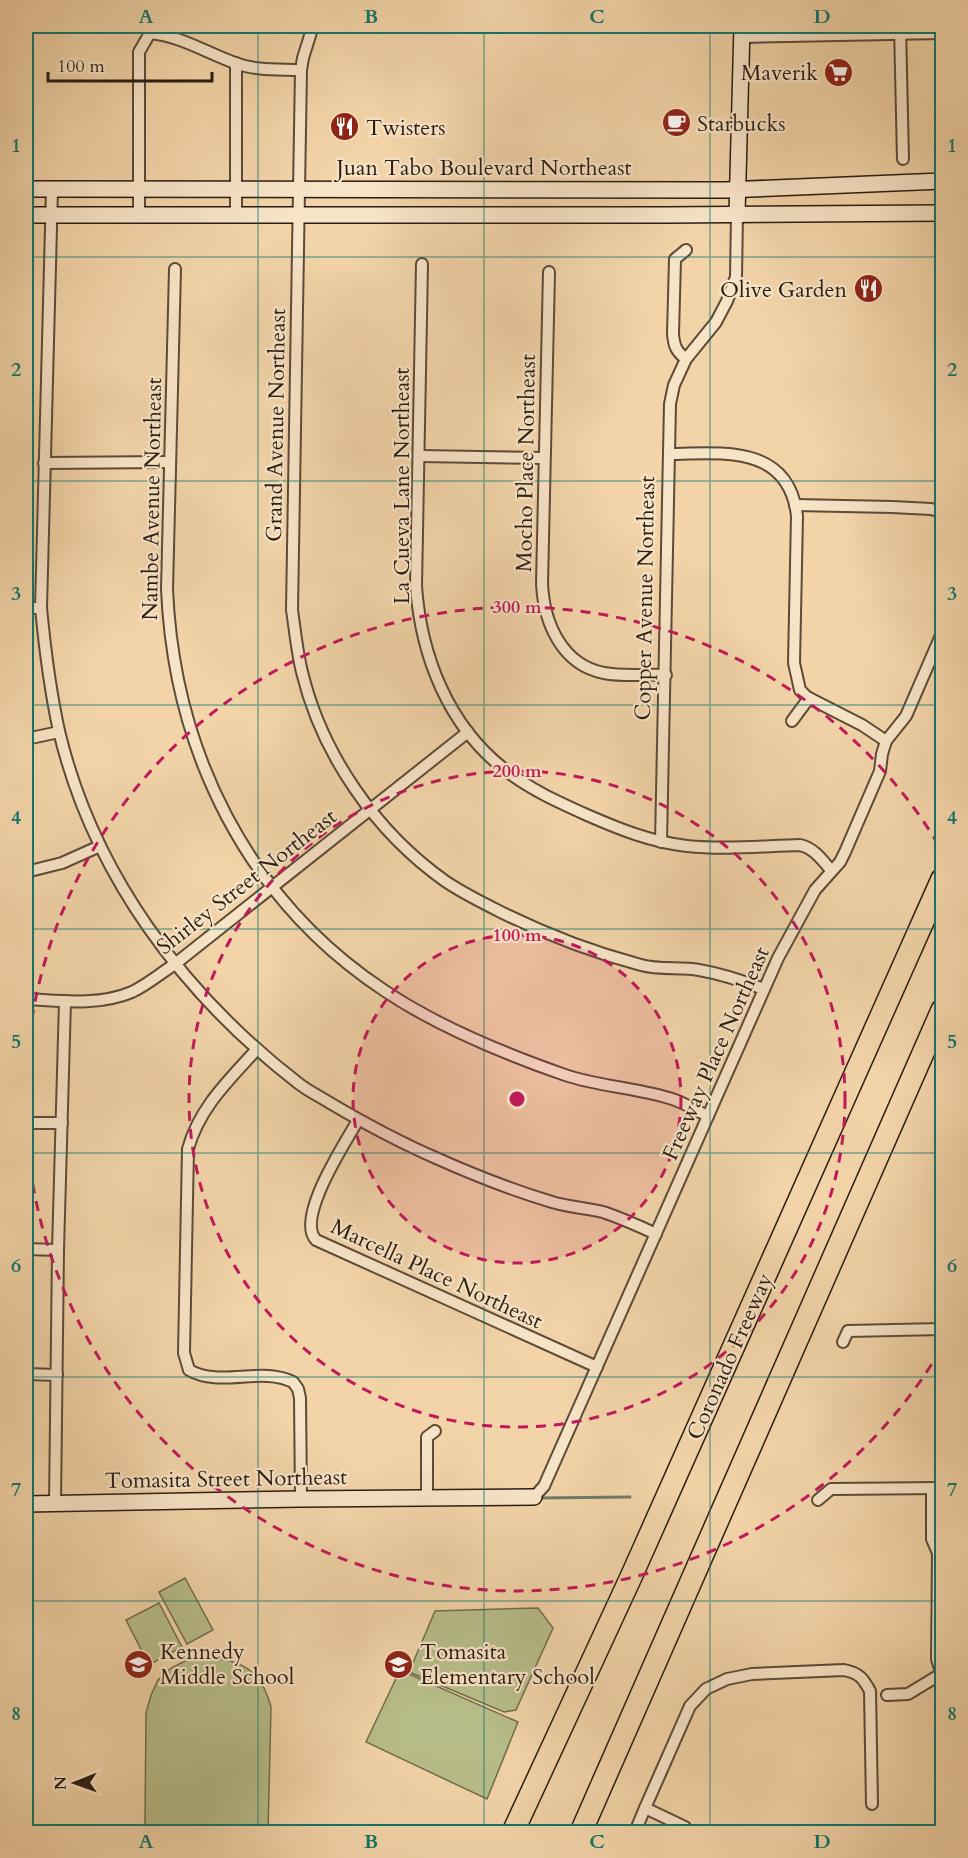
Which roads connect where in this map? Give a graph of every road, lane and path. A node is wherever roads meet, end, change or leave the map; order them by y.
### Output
1 (313, 26) edge
2 (900, 30) edge
3 (742, 31) edge
4 (942, 33) edge
5 (236, 63) junction
6 (301, 70) junction
7 (903, 159) dead end
8 (942, 181) edge
9 (26, 189) edge
10 (52, 189) junction
11 (236, 189) junction
12 (300, 189) junction
13 (501, 189) junction
14 (737, 189) junction
15 (139, 190) junction
16 (942, 213) edge
17 (236, 214) junction
18 (300, 214) junction
19 (737, 214) junction
20 (26, 215) edge
21 (51, 215) junction
22 (139, 215) junction
23 (501, 215) junction
24 (686, 250) dead end
25 (422, 264) dead end
26 (175, 269) dead end
27 (549, 272) dead end
28 (686, 359) junction
29 (670, 454) junction
30 (420, 456) junction
31 (544, 458) junction
32 (169, 462) junction
33 (44, 463) junction
34 (795, 505) junction
35 (942, 512) edge
36 (26, 608) edge
37 (41, 608) junction
38 (942, 633) edge
39 (666, 675) junction
40 (809, 698) junction
41 (792, 720) dead end
42 (59, 732) junction
43 (468, 732) junction
44 (26, 739) edge
45 (886, 741) junction
46 (370, 808) junction
47 (661, 842) junction
48 (100, 846) junction
49 (831, 870) junction
50 (26, 872) edge
51 (942, 879) edge
52 (272, 886) junction
53 (175, 964) junction
54 (764, 989) junction
55 (26, 999) edge
56 (65, 1001) junction
57 (942, 1010) edge
58 (257, 1049) junction
59 (708, 1116) junction
60 (358, 1120) junction
61 (26, 1123) edge
62 (62, 1123) junction
63 (656, 1234) junction
64 (26, 1249) edge
65 (58, 1250) junction
66 (942, 1329) edge
67 (843, 1342) dead end
68 (597, 1367) junction
69 (26, 1374) edge
70 (57, 1375) junction
71 (435, 1431) dead end
72 (937, 1488) edge
73 (534, 1497) joint
74 (427, 1498) junction
75 (301, 1499) junction
76 (818, 1500) dead end
77 (26, 1504) edge
78 (55, 1504) junction
79 (940, 1549) edge
80 (940, 1573) edge
81 (942, 1675) edge
82 (887, 1695) dead end
83 (872, 1804) dead end
84 (645, 1808) junction
85 (685, 1827) dead end
86 (513, 1833) edge
87 (581, 1833) edge
88 (635, 1833) edge

1 - 6 street, Grand Avenue Northeast
2 - 3 street
2 - 4 street
2 - 7 street
3 - 14 main road, Copper Avenue Northeast
5 - 6 street
5 - 11 street
5 - 15 street
6 - 12 street, Grand Avenue Northeast
8 - 14 main road, Juan Tabo Boulevard Northeast
9 - 10 main road, Juan Tabo Boulevard Northeast
10 - 15 main road, Juan Tabo Boulevard Northeast
10 - 21 street
11 - 12 main road, Juan Tabo Boulevard Northeast
11 - 15 main road, Juan Tabo Boulevard Northeast
11 - 17 street
12 - 13 main road, Juan Tabo Boulevard Northeast
12 - 18 street, Grand Avenue Northeast
13 - 14 main road, Juan Tabo Boulevard Northeast
13 - 23 main road
14 - 19 main road, Copper Avenue Northeast
15 - 22 street
16 - 19 main road
17 - 18 main road
17 - 22 main road
18 - 23 main road
18 - 46 street, Grand Avenue Northeast
19 - 23 main road
19 - 28 street, Copper Avenue Northeast
20 - 21 main road
21 - 22 main road
21 - 33 street
24 - 28 street
25 - 30 street, La Cueva Lane Northeast
26 - 32 street, Nambe Avenue Northeast
27 - 31 street, Mocho Place Northeast
28 - 29 street, Copper Avenue Northeast
29 - 34 street
29 - 39 street, Copper Avenue Northeast
30 - 31 street
30 - 43 street, La Cueva Lane Northeast
31 - 39 street, Mocho Place Northeast
32 - 33 street
32 - 52 street, Nambe Avenue Northeast
33 - 37 street
34 - 35 street
34 - 40 street
36 - 37 street
37 - 42 street
38 - 45 street, Freeway Place Northeast
39 - 47 street, Copper Avenue Northeast
40 - 41 street
40 - 45 street
42 - 44 street
42 - 48 street
43 - 46 street, Shirley Street Northeast
43 - 47 street, La Cueva Lane Northeast
45 - 49 street, Freeway Place Northeast
46 - 52 street, Shirley Street Northeast
46 - 54 street, Grand Avenue Northeast
47 - 49 street, La Cueva Lane Northeast
48 - 50 street
48 - 53 street
49 - 54 street, Freeway Place Northeast
51 - 86 highway, Coronado Freeway
52 - 53 street, Shirley Street Northeast
52 - 59 street, Nambe Avenue Northeast
53 - 56 street, Shirley Street Northeast
53 - 58 street
54 - 59 street, Freeway Place Northeast
55 - 56 street, Shirley Street Northeast
56 - 62 street
57 - 87 highway
58 - 60 street
58 - 75 street
59 - 63 street, Freeway Place Northeast
60 - 63 street
60 - 68 street, Marcella Place Northeast
61 - 62 street
62 - 65 street
63 - 68 street, Freeway Place Northeast
64 - 65 street
65 - 70 street
66 - 67 street
68 - 73 street, Freeway Place Northeast
69 - 70 street
70 - 78 street
71 - 74 street
72 - 76 street
72 - 79 street
73 - 74 main road, Tomasita Street Northeast
74 - 75 main road, Tomasita Street Northeast
75 - 78 main road, Tomasita Street Northeast
77 - 78 main road, Tomasita Street Northeast
79 - 80 street
80 - 81 street
81 - 82 street
83 - 84 street
84 - 85 street
84 - 88 street

